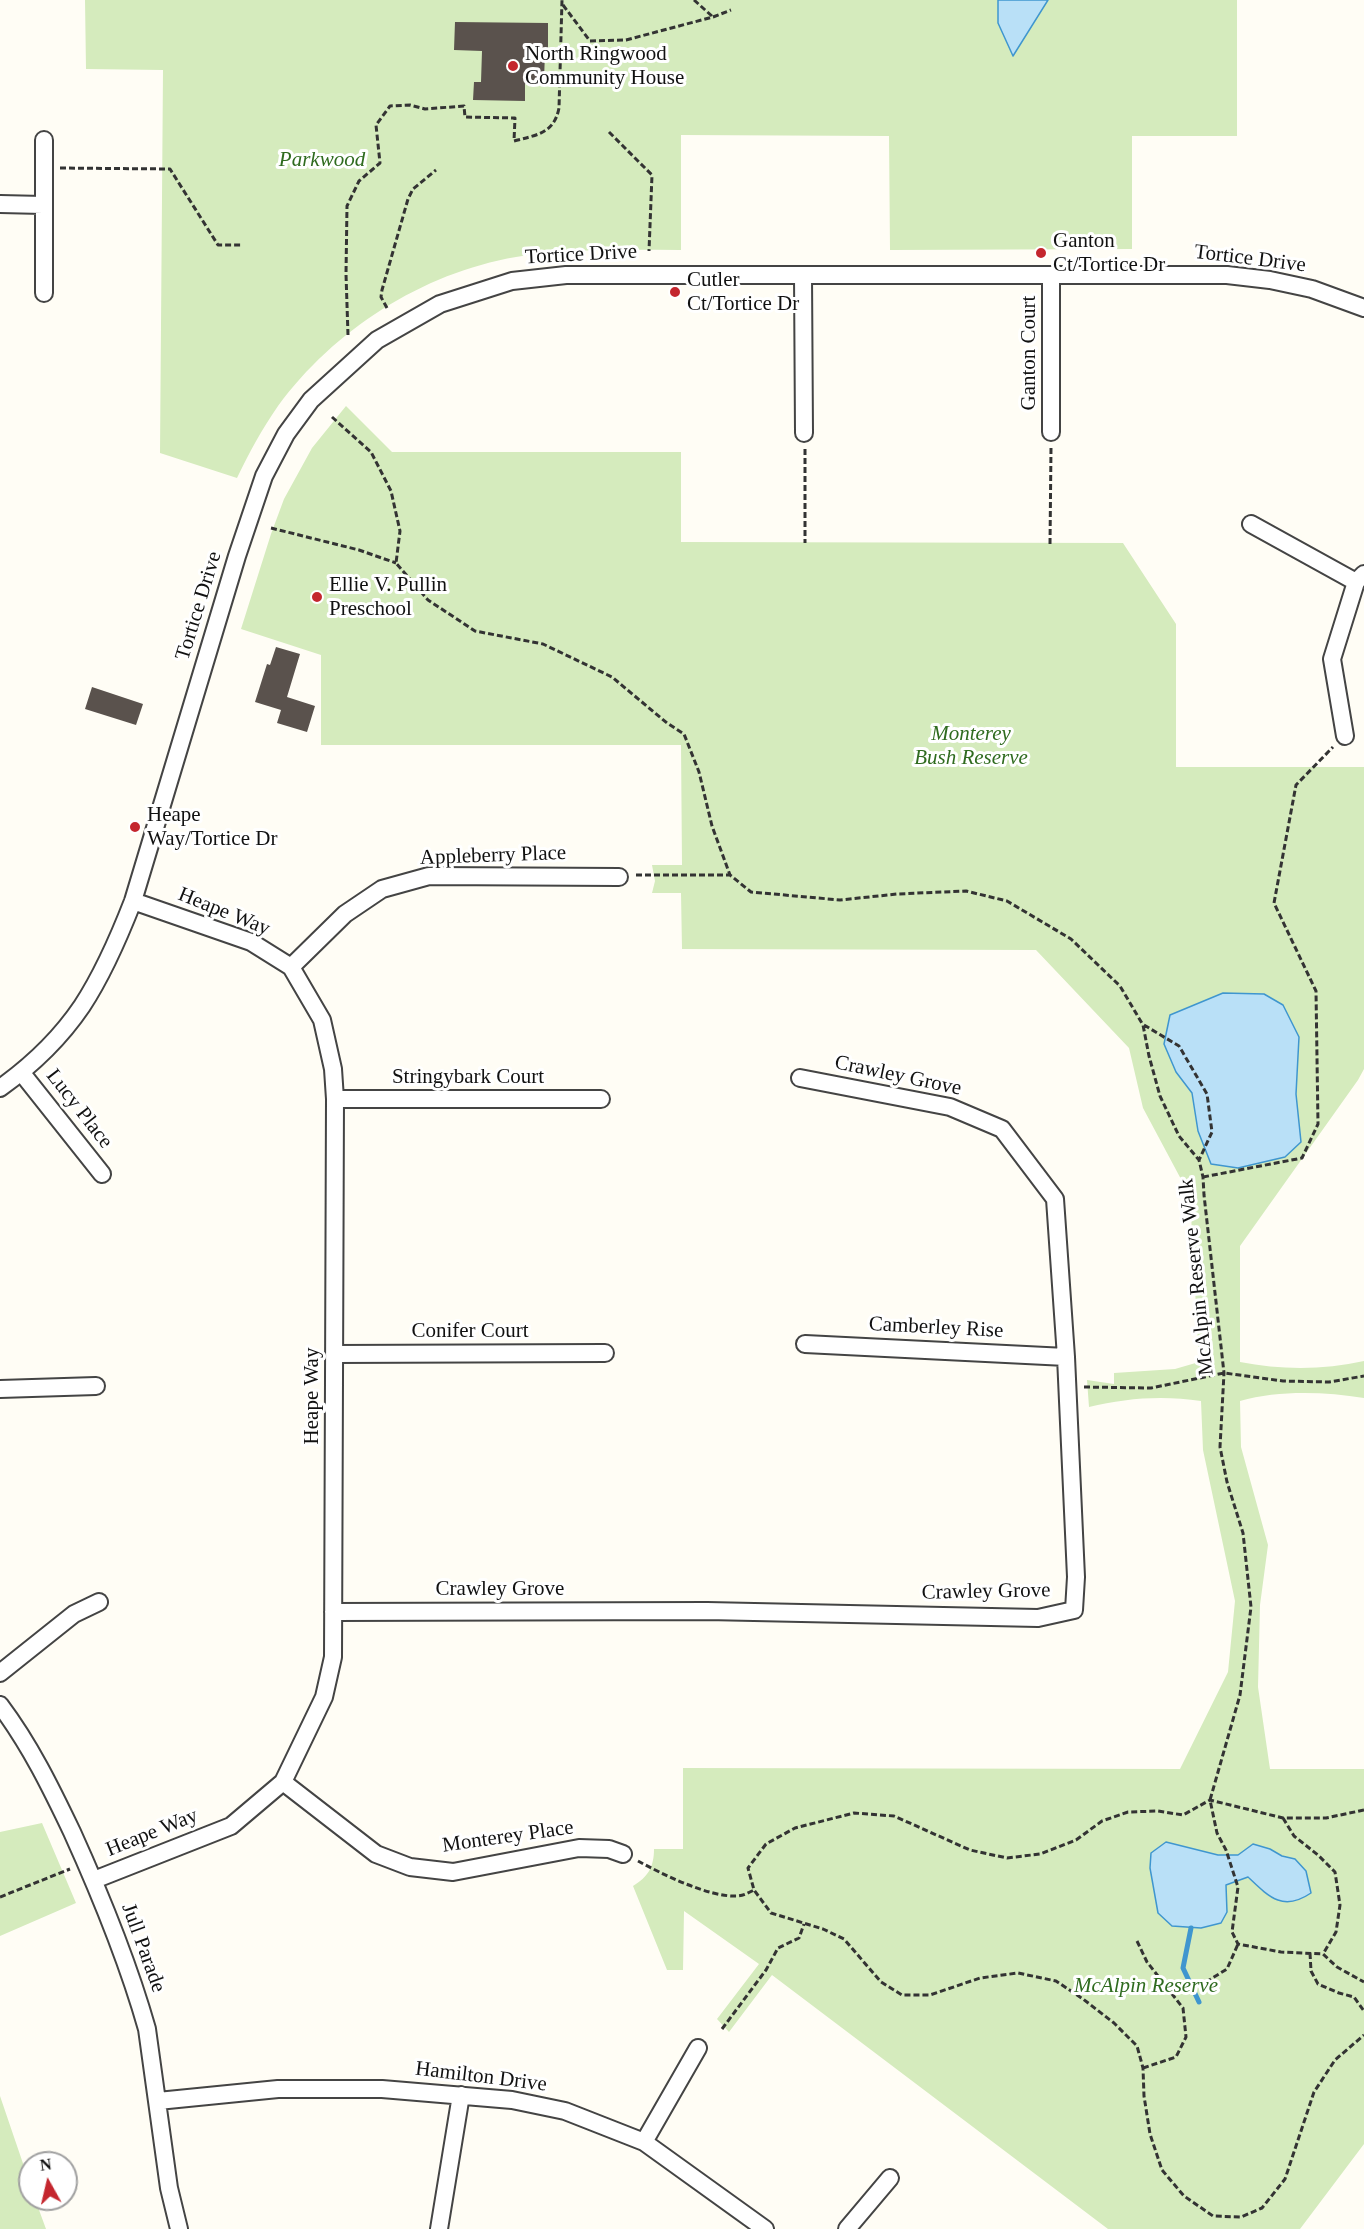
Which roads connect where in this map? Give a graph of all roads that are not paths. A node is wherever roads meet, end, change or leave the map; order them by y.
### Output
1 (44, 140) dead end
2 (0, 204) edge
3 (43, 204) junction
4 (803, 275) junction
5 (1051, 275) junction
6 (44, 293) dead end
7 (1364, 308) edge
8 (1051, 432) road end
9 (804, 433) road end
10 (1251, 524) dead end
11 (1360, 578) edge
12 (1345, 736) road end
13 (619, 877) road end
14 (133, 901) junction
15 (291, 967) junction
16 (21, 1072) junction
17 (800, 1078) dead end
18 (0, 1088) edge
19 (335, 1099) junction
20 (601, 1099) dead end
21 (102, 1174) dead end
22 (805, 1344) dead end
23 (605, 1353) dead end
24 (334, 1354) junction
25 (1066, 1357) junction
26 (96, 1386) dead end
27 (0, 1389) edge
28 (99, 1602) dead end
29 (333, 1612) junction
30 (0, 1673) edge
31 (0, 1705) edge
32 (283, 1782) junction
33 (623, 1854) road end
34 (94, 1880) junction
35 (698, 2048) dead end
36 (462, 2095) junction
37 (158, 2101) junction
38 (644, 2142) junction
39 (890, 2178) dead end
40 (179, 2229) edge
41 (439, 2229) edge
42 (765, 2229) edge
43 (847, 2229) edge

1 - 3 street
2 - 3 street
3 - 6 street
4 - 5 street, Tortice Drive
4 - 9 street
4 - 14 street, Tortice Drive
5 - 7 street, Tortice Drive
5 - 8 street, Ganton Court
10 - 11 street
11 - 12 street
13 - 15 street, Appleberry Place
14 - 15 street, Heape Way
14 - 16 street, Tortice Drive
15 - 19 street, Heape Way
16 - 18 street, Tortice Drive
16 - 21 street, Lucy Place
17 - 25 street, Crawley Grove
19 - 20 street, Stringybark Court
19 - 24 street, Heape Way
22 - 25 street, Camberley Rise
23 - 24 street, Conifer Court
24 - 29 street, Heape Way
25 - 29 street, Crawley Grove
26 - 27 street
28 - 30 street
29 - 32 street, Heape Way
31 - 34 street, Jull Parade
32 - 33 street, Monterey Place
32 - 34 street, Heape Way
34 - 37 street, Jull Parade
35 - 38 street
36 - 37 street, Hamilton Drive
36 - 38 street, Hamilton Drive
36 - 41 street
37 - 40 street, Jull Parade
38 - 42 street, Hamilton Drive
39 - 43 street

